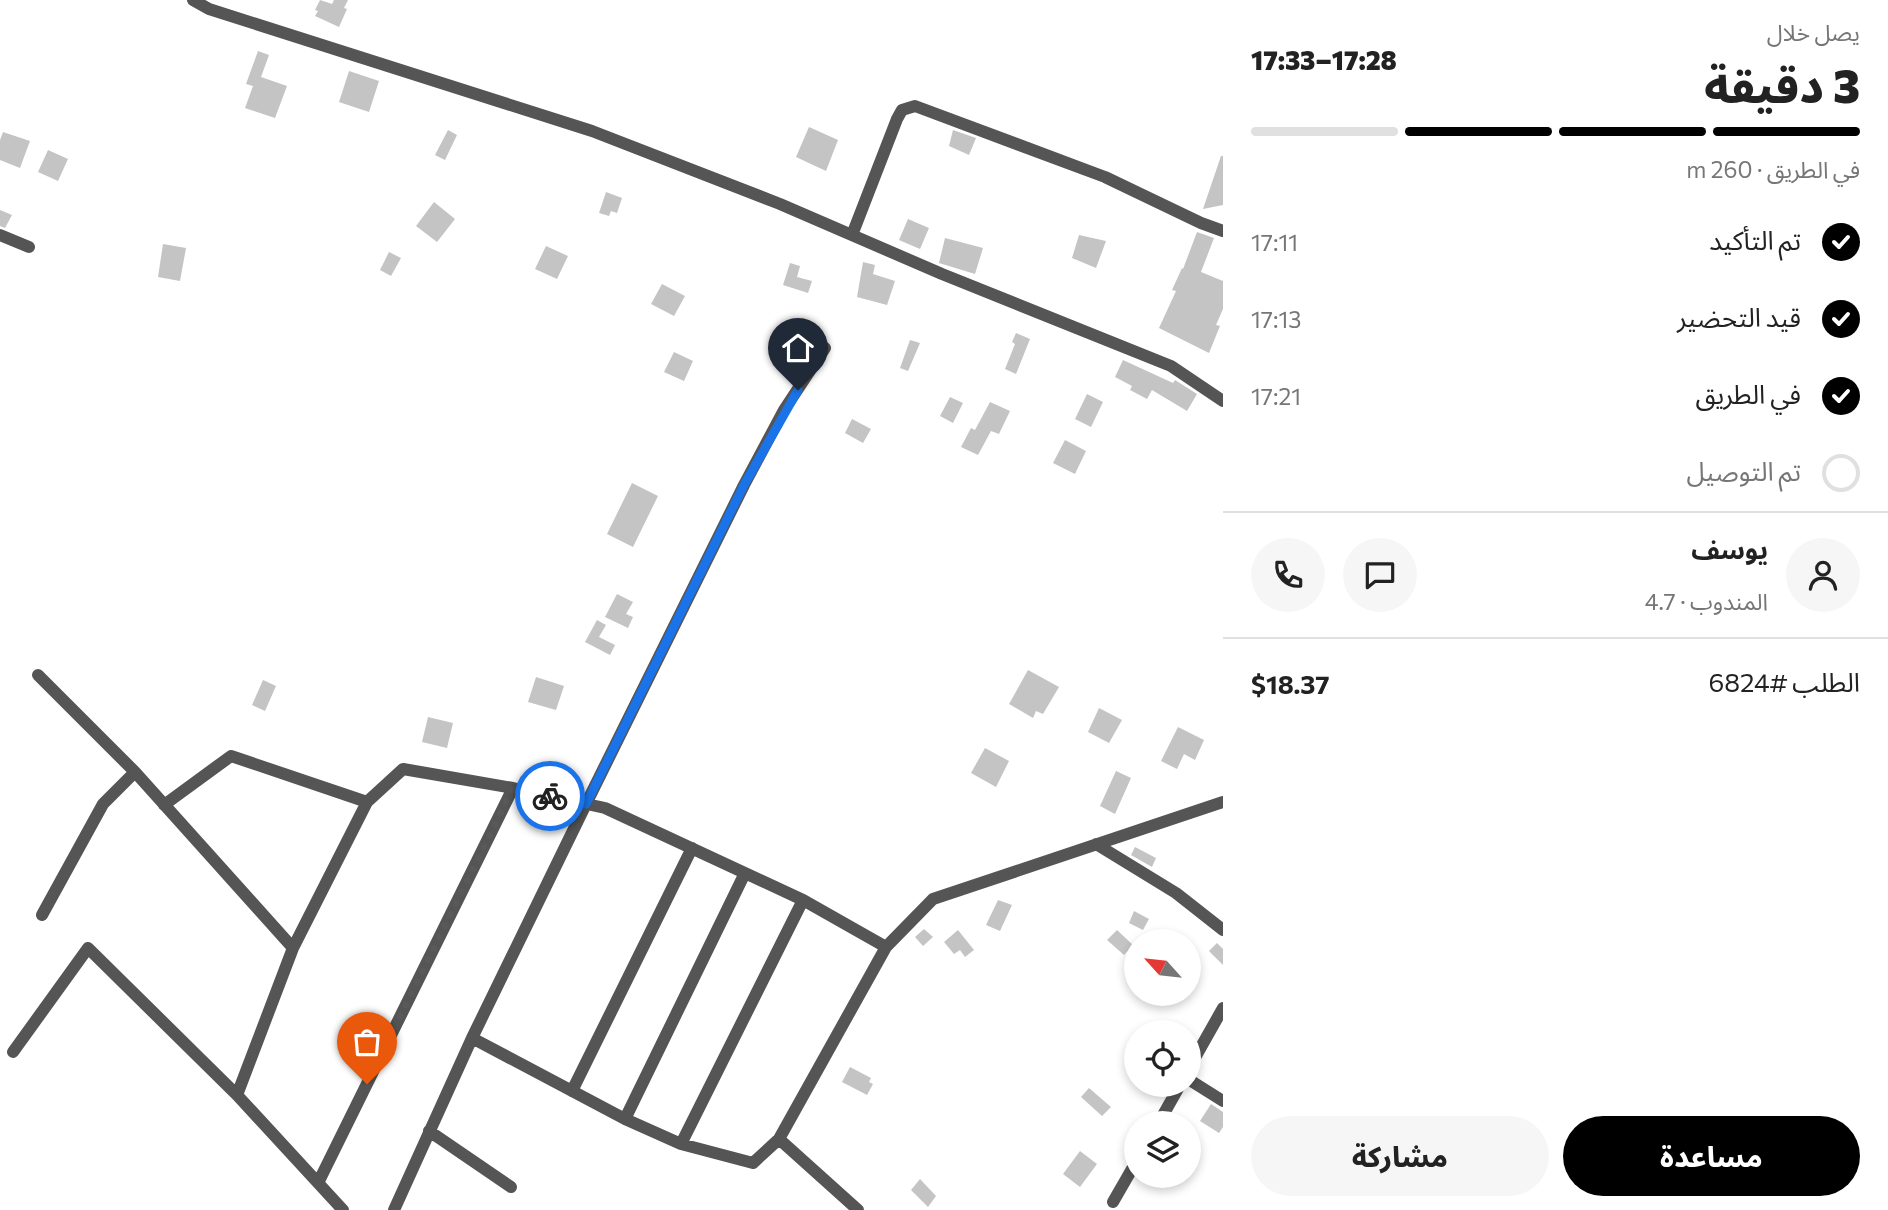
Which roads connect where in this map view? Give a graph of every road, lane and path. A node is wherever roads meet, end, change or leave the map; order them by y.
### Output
1 (193, 0) edge
2 (1223, 231) edge
3 (0, 235) edge
4 (852, 235) junction
5 (29, 247) dead end
6 (825, 348) dead end
7 (1223, 401) edge
8 (38, 675) dead end
9 (135, 772) junction
10 (513, 788) junction
11 (367, 802) junction
12 (1223, 802) edge
13 (586, 804) junction
14 (164, 805) junction
15 (1096, 844) junction
16 (692, 848) junction
17 (745, 873) junction
18 (803, 900) junction
19 (42, 915) dead end
20 (1223, 930) edge
21 (887, 947) junction
22 (293, 948) junction
23 (1223, 1008) edge
24 (472, 1038) junction
25 (1201, 1047) edge
26 (13, 1052) dead end
27 (1201, 1087) edge
28 (572, 1091) junction
29 (237, 1095) junction
30 (1223, 1101) edge
31 (625, 1119) junction
32 (429, 1131) junction
33 (779, 1139) junction
34 (681, 1144) junction
35 (318, 1183) junction
36 (1124, 1183) edge
37 (511, 1187) dead end
38 (1113, 1202) dead end
39 (343, 1210) edge
40 (394, 1210) edge
41 (858, 1210) edge

1 - 4 street
2 - 4 street
3 - 5 street
4 - 7 street
6 - 13 street
8 - 9 street
9 - 14 street
9 - 19 street
10 - 11 street
10 - 13 street
10 - 35 street
11 - 14 street
11 - 22 street
12 - 15 street
13 - 16 street
13 - 24 street
14 - 22 street
15 - 20 street
15 - 21 street
16 - 17 street
16 - 28 street
17 - 18 street
17 - 31 street
18 - 21 street
18 - 34 street
21 - 33 street
22 - 29 street
23 - 25 street
24 - 28 street
24 - 32 street
26 - 29 street
27 - 30 street
28 - 31 street
29 - 35 street
31 - 34 street
32 - 37 street
32 - 40 street
33 - 34 street
33 - 41 street
35 - 39 street
36 - 38 street

